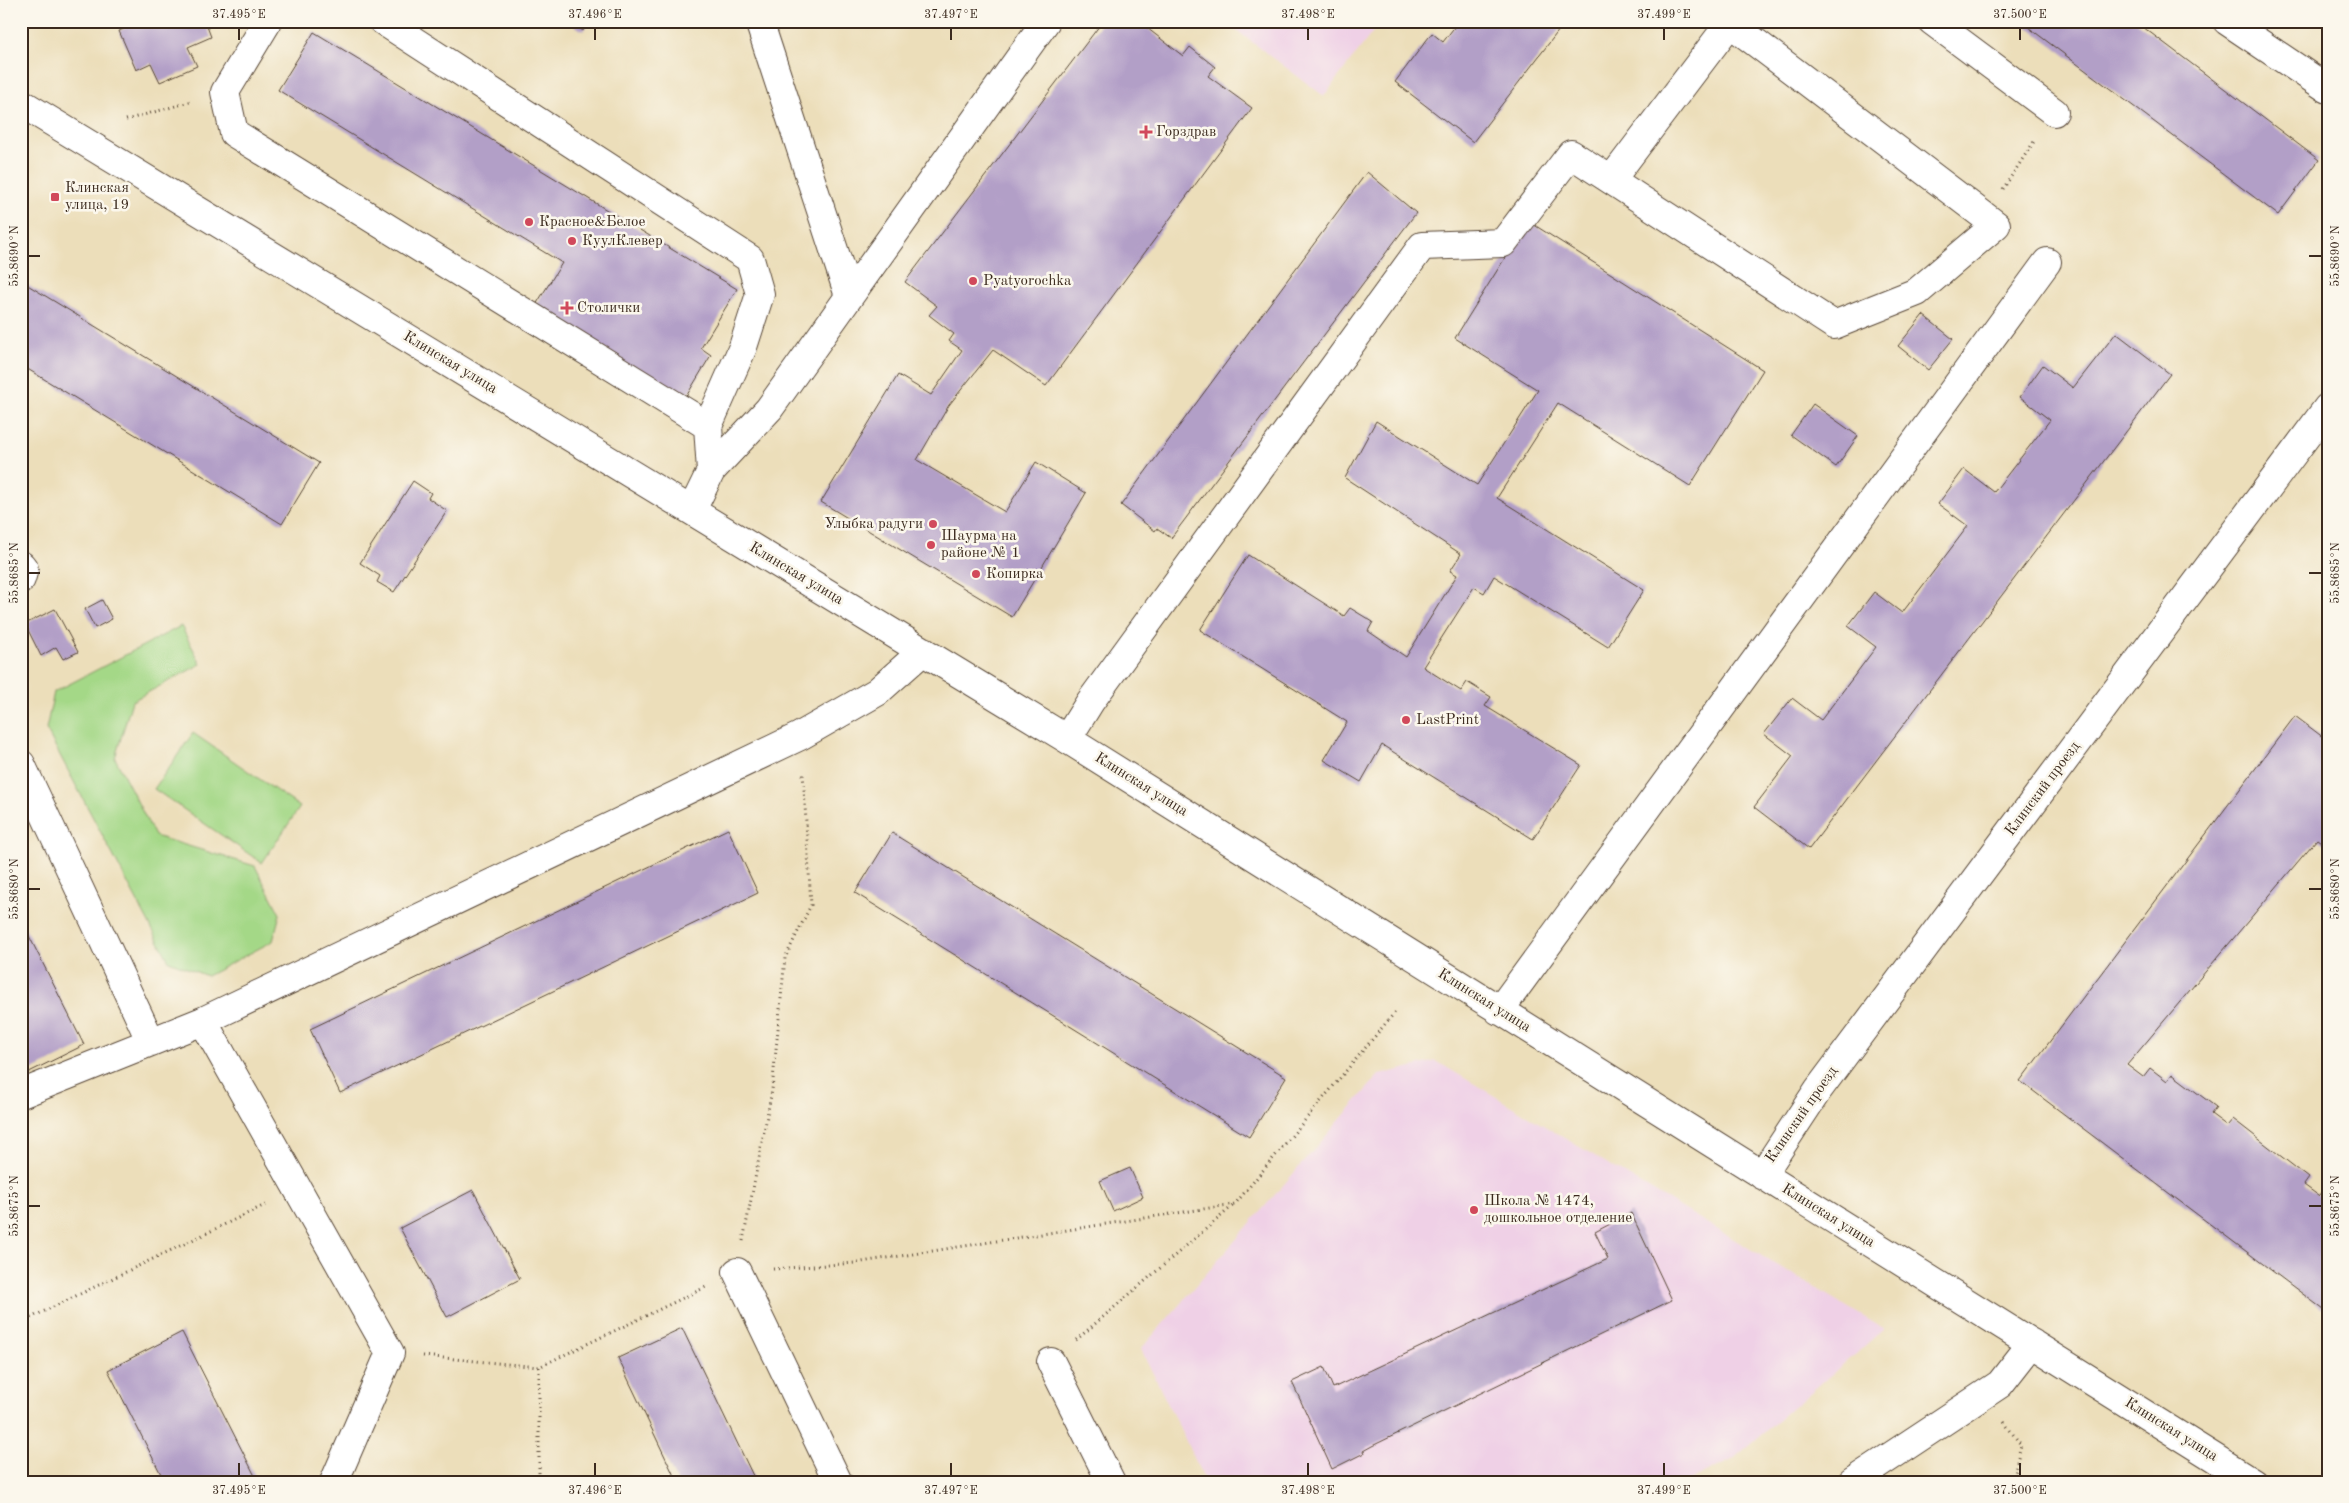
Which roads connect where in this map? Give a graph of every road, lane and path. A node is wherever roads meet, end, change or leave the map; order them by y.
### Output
1 (268, 21) edge
2 (383, 21) edge
3 (759, 21) edge
4 (1046, 21) edge
5 (1932, 21) edge
6 (2228, 21) edge
7 (2328, 89) edge
8 (225, 92) junction
9 (21, 103) edge
10 (2054, 112) joint
11 (126, 120) dead end
12 (1611, 180) junction
13 (1984, 216) junction
14 (2047, 262) dead end
15 (849, 296) junction
16 (2328, 407) edge
17 (708, 426) junction
18 (711, 471) junction
19 (692, 510) junction
20 (21, 564) edge
21 (21, 579) edge
22 (923, 651) junction
23 (800, 736) junction
24 (1067, 739) junction
25 (21, 764) edge
26 (1499, 1010) junction
27 (1396, 1011) dead end
28 (203, 1021) junction
29 (151, 1042) junction
30 (21, 1094) edge
31 (1762, 1175) junction
32 (297, 1189) junction
33 (1235, 1204) junction
34 (737, 1272) junction
35 (21, 1320) edge
36 (2032, 1343) junction
37 (390, 1353) junction
38 (1051, 1362) joint
39 (539, 1367) junction
40 (1985, 1396) junction
41 (334, 1482) edge
42 (539, 1482) edge
43 (838, 1482) edge
44 (1111, 1482) edge
45 (1852, 1482) edge
46 (2012, 1482) edge
47 (2253, 1482) edge

1 - 8 street
2 - 17 street
3 - 15 street
4 - 15 street
5 - 10 street
6 - 7 street
8 - 11 path
8 - 17 street
9 - 19 street, Клинская улица
10 - 13 path
12 - 13 street
12 - 13 street
12 - 24 street
14 - 26 street
15 - 18 street
16 - 31 street, Клинский проезд
17 - 18 street
18 - 19 street
19 - 22 street, Клинская улица
20 - 21 street
22 - 23 street
22 - 24 street, Клинская улица
23 - 28 street
23 - 34 path
24 - 26 street, Клинская улица
25 - 29 street
26 - 31 street, Клинская улица
27 - 33 path
28 - 29 street
28 - 32 street
29 - 30 street
31 - 36 street, Клинская улица
32 - 35 path
32 - 37 street
33 - 34 path
33 - 38 path
34 - 39 path
34 - 43 street
36 - 40 street
36 - 47 street, Клинская улица
37 - 39 path
37 - 41 street
38 - 44 street
39 - 42 path
40 - 45 street
40 - 46 path

